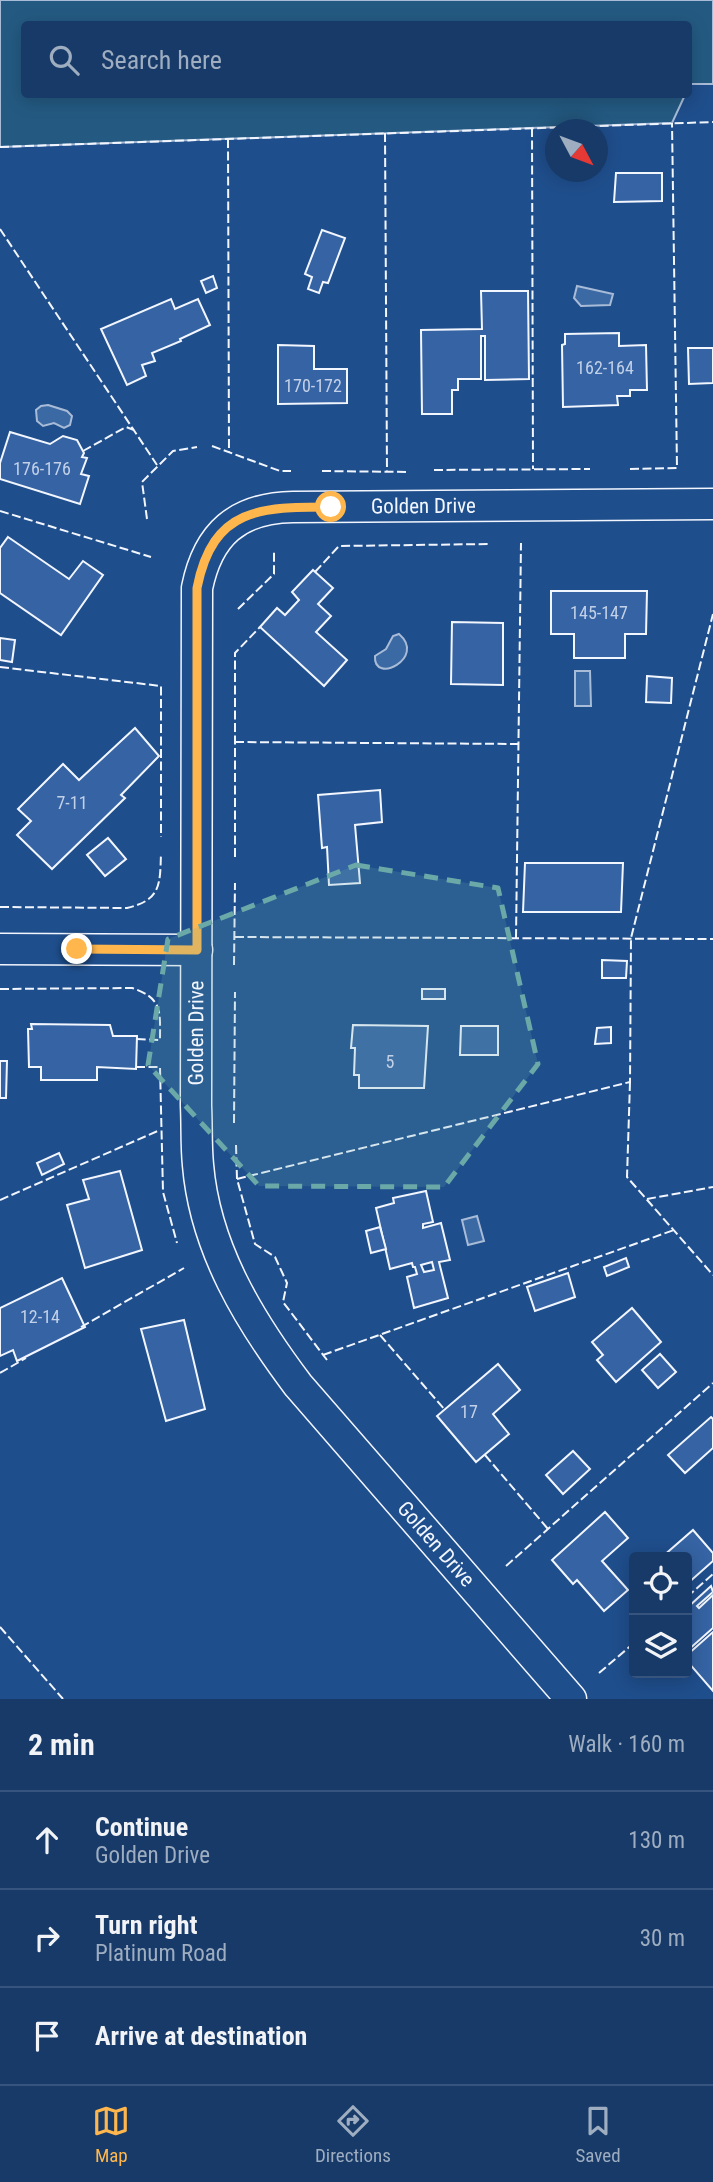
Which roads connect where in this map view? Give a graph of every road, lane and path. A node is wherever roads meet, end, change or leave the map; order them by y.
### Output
1 (713, 504) edge
2 (0, 949) edge
3 (197, 950) junction
4 (571, 1699) edge

1 - 3 street, Golden Drive
2 - 3 street
3 - 4 street, Golden Drive

